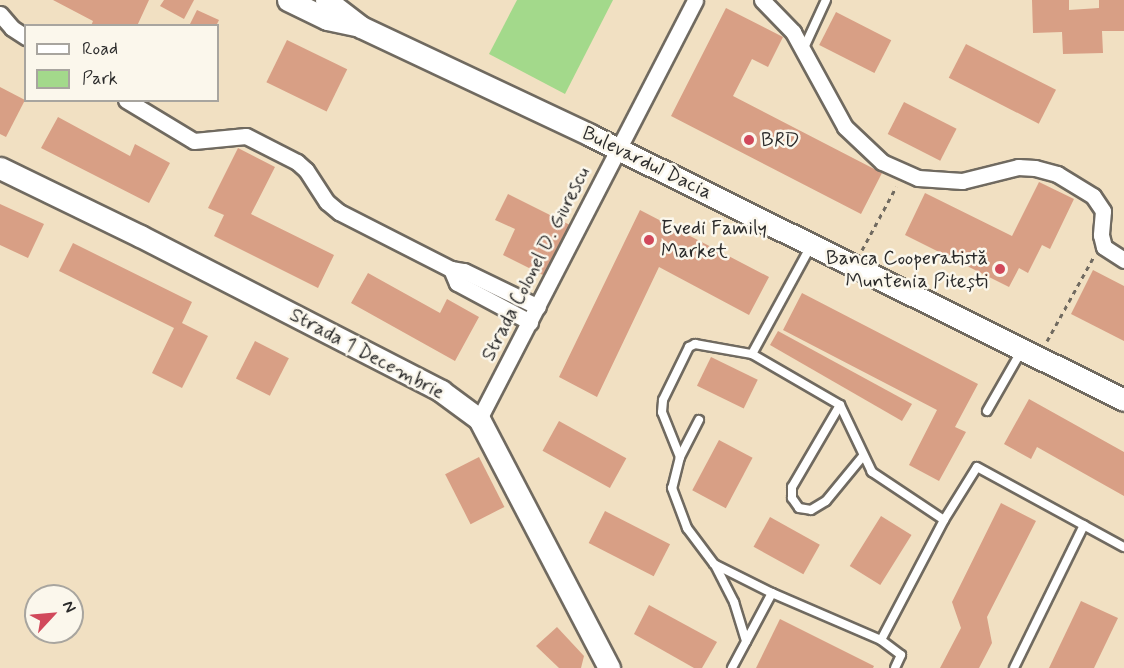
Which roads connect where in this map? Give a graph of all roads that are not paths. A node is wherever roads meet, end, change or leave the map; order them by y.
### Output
1 (288, 0) edge
2 (326, 0) edge
3 (695, 0) edge
4 (762, 0) edge
5 (826, 0) edge
6 (0, 14) edge
7 (361, 27) junction
8 (24, 36) edge
9 (803, 51) junction
10 (129, 102) edge
11 (620, 149) junction
12 (0, 168) edge
13 (811, 245) junction
14 (1124, 260) edge
15 (451, 269) junction
16 (537, 308) junction
17 (530, 322) junction
18 (1030, 353) junction
19 (752, 354) junction
20 (1124, 400) edge
21 (840, 405) junction
22 (987, 411) dead end
23 (479, 419) junction
24 (699, 420) dead end
25 (863, 456) junction
26 (680, 457) junction
27 (944, 520) junction
28 (1084, 525) junction
29 (1124, 547) edge
30 (714, 564) junction
31 (772, 593) junction
32 (881, 640) junction
33 (746, 641) junction
34 (609, 668) edge
35 (732, 668) edge
36 (895, 668) edge
37 (1014, 668) edge

1 - 7 main road, Bulevardul Dacia
2 - 7 main road, Bulevardul Dacia
3 - 11 street, Strada Colonel D. Giurescu
4 - 9 street
5 - 9 lane
6 - 8 street
7 - 11 main road, Bulevardul Dacia
9 - 14 street
10 - 15 street
11 - 13 main road, Bulevardul Dacia
11 - 16 street, Strada Colonel D. Giurescu
12 - 23 main road, Strada 1 Decembrie
13 - 18 main road, Bulevardul Dacia
13 - 19 lane
15 - 16 street
15 - 17 street
16 - 17 street, Strada Colonel D. Giurescu
17 - 23 street, Strada Colonel D. Giurescu
18 - 20 main road, Bulevardul Dacia
18 - 22 lane
19 - 21 lane
19 - 26 lane
21 - 25 lane
21 - 25 lane
23 - 34 main road, Strada 1 Decembrie
24 - 26 lane
25 - 27 lane
26 - 30 lane
27 - 28 lane
27 - 32 lane
28 - 29 lane
28 - 37 lane
30 - 31 lane
30 - 33 lane
31 - 32 lane
31 - 33 lane
32 - 36 lane
33 - 35 lane

